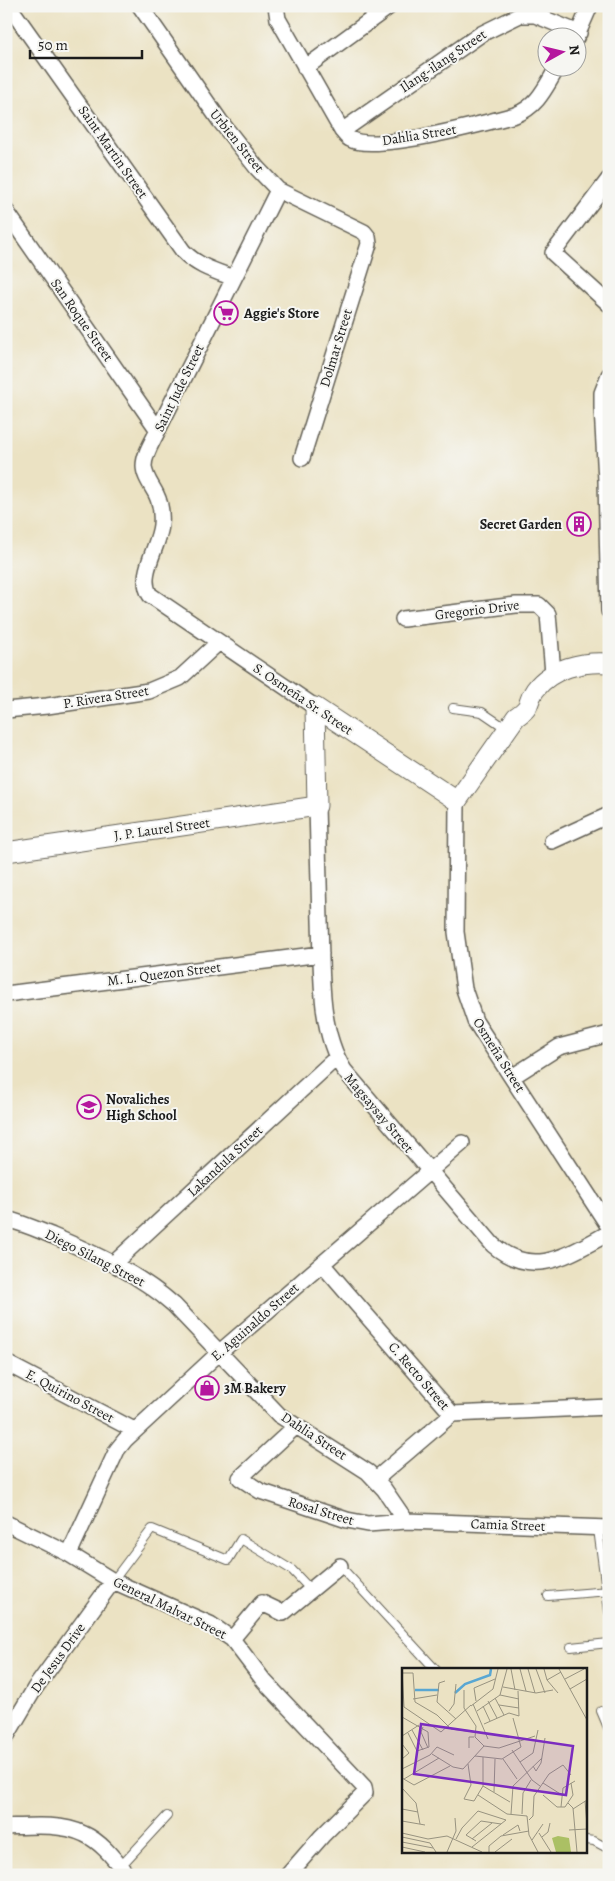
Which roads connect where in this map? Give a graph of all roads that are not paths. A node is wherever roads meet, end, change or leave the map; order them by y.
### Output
1 (9, 6) edge
2 (140, 6) edge
3 (276, 6) edge
4 (390, 6) edge
5 (590, 6) edge
6 (563, 28) edge
7 (581, 28) edge
8 (305, 68) junction
9 (551, 78) edge
10 (342, 131) junction
11 (609, 179) edge
12 (278, 190) junction
13 (6, 211) edge
14 (368, 237) joint
15 (234, 278) junction
16 (609, 304) edge
17 (609, 375) edge
18 (158, 430) junction
19 (302, 458) dead end
20 (608, 481) edge
21 (150, 594) joint
22 (609, 611) edge
23 (403, 620) dead end
24 (219, 642) junction
25 (609, 663) edge
26 (553, 673) junction
27 (315, 708) junction
28 (453, 708) dead end
29 (6, 710) edge
30 (511, 723) junction
31 (457, 801) junction
32 (317, 806) junction
33 (609, 814) edge
34 (552, 841) dead end
35 (6, 852) edge
36 (321, 954) junction
37 (6, 994) edge
38 (609, 1034) edge
39 (336, 1058) junction
40 (512, 1077) junction
41 (462, 1143) dead end
42 (430, 1172) junction
43 (6, 1219) edge
44 (609, 1227) edge
45 (609, 1233) edge
46 (114, 1264) junction
47 (322, 1264) junction
48 (220, 1352) junction
49 (6, 1364) edge
50 (609, 1407) edge
51 (452, 1414) junction
52 (296, 1426) junction
53 (134, 1430) junction
54 (376, 1479) junction
55 (406, 1521) junction
56 (6, 1523) edge
57 (604, 1528) edge
58 (69, 1554) junction
59 (340, 1566) joint
60 (112, 1581) junction
61 (311, 1590) junction
62 (608, 1591) edge
63 (548, 1596) dead end
64 (609, 1612) edge
65 (232, 1639) junction
66 (609, 1643) edge
67 (571, 1647) dead end
68 (434, 1668) edge
69 (601, 1710) dead end
70 (609, 1730) edge
71 (6, 1737) edge
72 (167, 1816) dead end
73 (6, 1826) edge
74 (588, 1840) edge
75 (609, 1849) edge
76 (124, 1871) edge
77 (288, 1875) edge

1 - 15 street, Saint Martin Street
2 - 12 street, Urbien Street
3 - 8 street
4 - 8 street
5 - 7 street
6 - 10 street, Ilang-ilang Street
8 - 10 street
9 - 10 street, Dahlia Street
11 - 16 street
12 - 14 street, Urbien Street
12 - 15 street, Saint Jude Street
13 - 18 street, San Roque Street
14 - 19 street, Dolmar Street
15 - 18 street, Saint Jude Street
17 - 20 street
18 - 21 street, Saint Jude Street
20 - 22 street
21 - 24 street, S. Osmeña Sr. Street
23 - 26 street, Gregorio Drive
24 - 27 street, S. Osmeña Sr. Street
24 - 29 street, P. Rivera Street
25 - 26 street
26 - 30 street
27 - 31 street, S. Osmeña Sr. Street
27 - 32 street, Magsaysay Street
28 - 30 lane
30 - 31 street
31 - 40 street, Osmeña Street
32 - 35 street, J. P. Laurel Street
32 - 36 street, Magsaysay Street
33 - 34 street
36 - 37 street, M. L. Quezon Street
36 - 39 street, Magsaysay Street
38 - 40 street
39 - 42 street, Magsaysay Street
39 - 46 street, Lakandula Street
40 - 44 street, Osmeña Street
41 - 42 street, E. Aguinaldo Street
42 - 45 street, Magsaysay Street
42 - 47 street, E. Aguinaldo Street
43 - 46 street, Diego Silang Street
46 - 48 street, Diego Silang Street
47 - 48 street, E. Aguinaldo Street
47 - 51 street, C. Recto Street
48 - 52 street, Dahlia Street
48 - 53 street, E. Aguinaldo Street
49 - 53 street, E. Quirino Street
50 - 51 street, C. Recto Street
51 - 54 street
52 - 54 street, Dahlia Street
52 - 55 street, Rosal Street
53 - 58 street, E. Aguinaldo Street
54 - 55 street, Dahlia Street
55 - 57 street, Camia Street
56 - 58 street, General Malvar Street
57 - 62 lane
58 - 60 street, General Malvar Street
59 - 61 street
59 - 68 lane
60 - 61 lane
60 - 65 street, General Malvar Street
60 - 71 street, De Jesus Drive
61 - 65 street
62 - 63 lane
62 - 64 lane
65 - 77 street, General Malvar Street
66 - 67 lane
69 - 70 lane
72 - 76 lane
73 - 76 street
74 - 75 lane

